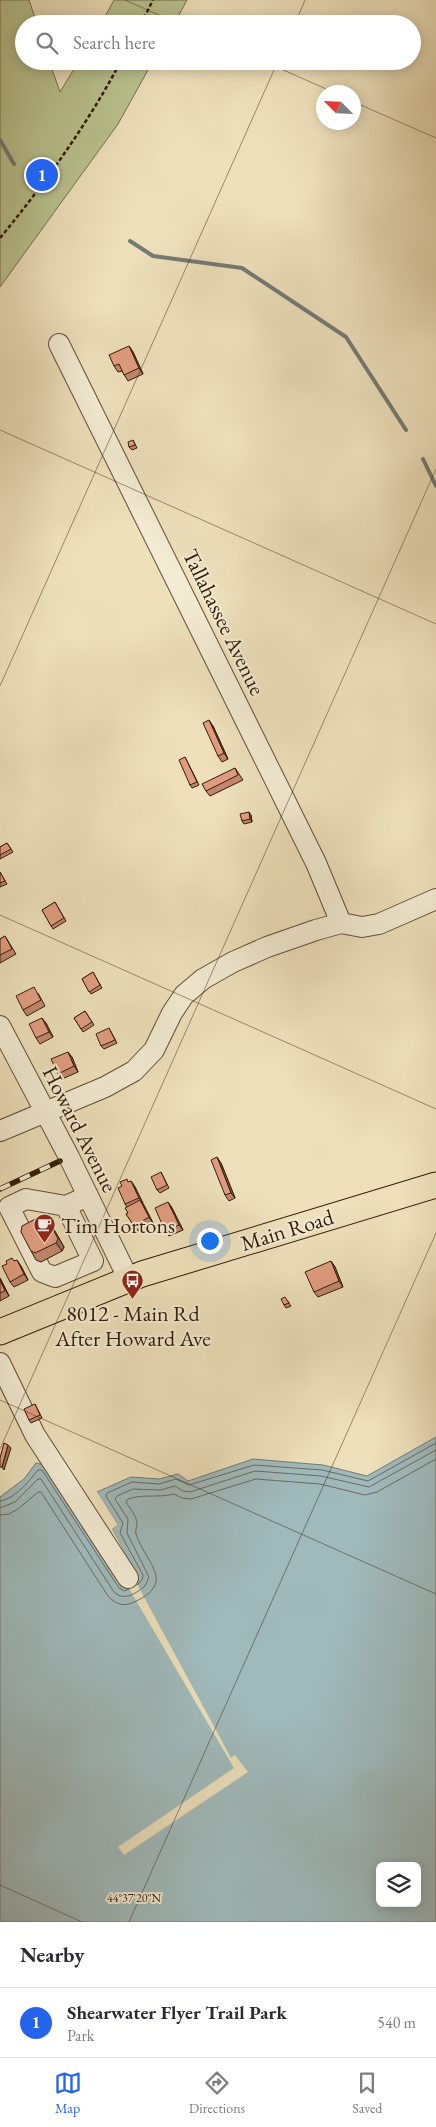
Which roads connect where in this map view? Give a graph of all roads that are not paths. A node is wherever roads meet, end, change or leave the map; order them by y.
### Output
1 (59, 344) dead end
2 (436, 899) edge
3 (341, 923) junction
4 (0, 1026) edge
5 (46, 1113) junction
6 (0, 1131) edge
7 (436, 1185) edge
8 (88, 1196) junction
9 (66, 1206) junction
10 (55, 1277) junction
11 (128, 1280) junction
12 (68, 1305) junction
13 (0, 1332) edge
14 (0, 1363) edge
15 (128, 1578) dead end

1 - 3 street, Tallahassee Avenue
2 - 3 street
3 - 5 street
4 - 5 street, Howard Avenue
5 - 6 street
5 - 8 street, Howard Avenue
7 - 11 main road, Main Road
8 - 9 street
8 - 11 street, Howard Avenue
9 - 10 street
9 - 10 street
10 - 12 street
11 - 12 main road, Main Road
12 - 13 main road, Main Road
14 - 15 street

